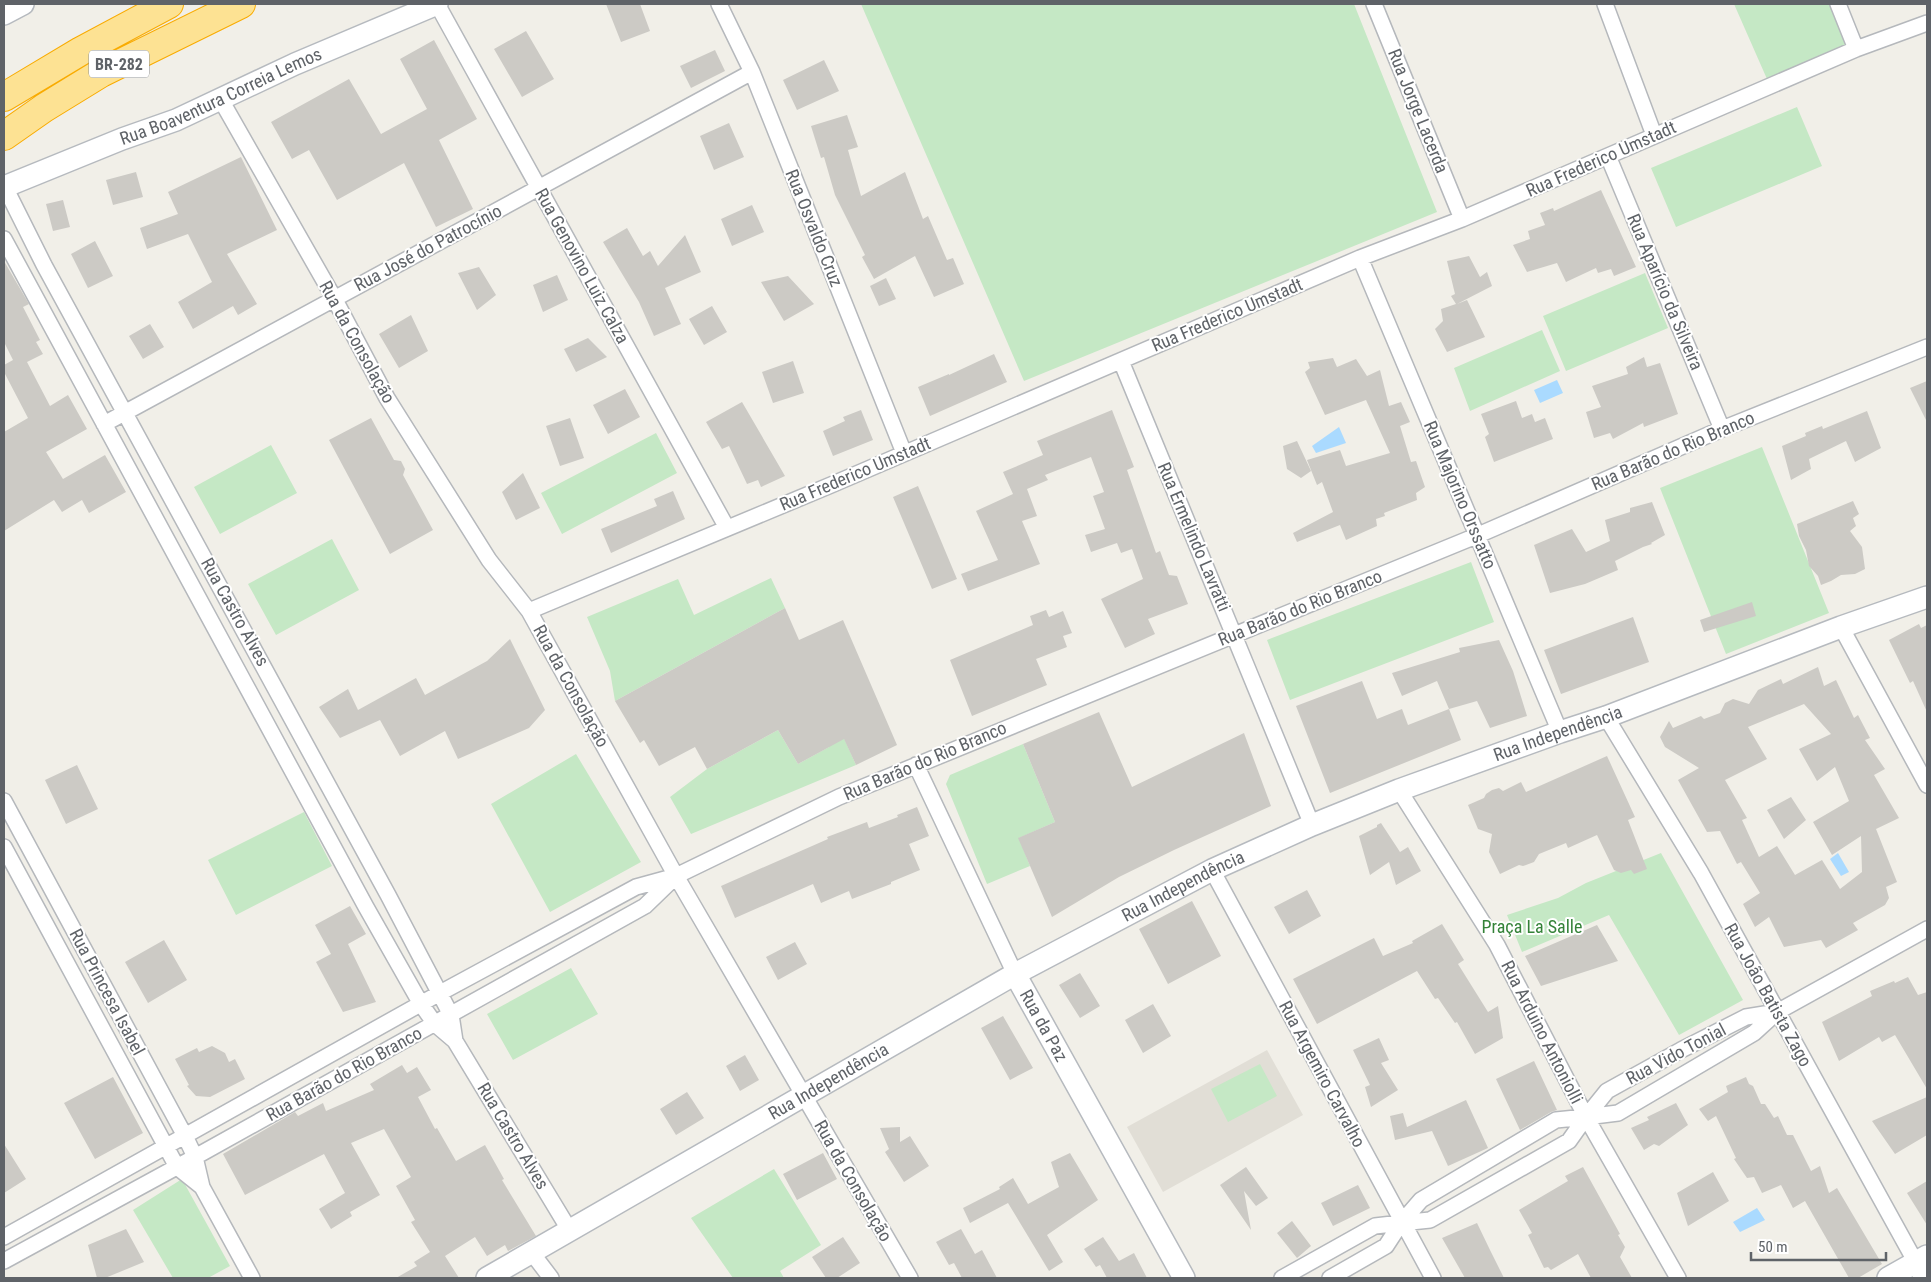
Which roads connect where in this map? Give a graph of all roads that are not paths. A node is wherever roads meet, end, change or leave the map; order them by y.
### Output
1 (23, 4) edge
2 (169, 4) edge
3 (241, 4) edge
4 (437, 4) edge
5 (719, 4) edge
6 (1374, 4) edge
7 (1605, 4) edge
8 (1838, 4) edge
9 (4, 14) edge
10 (1927, 23) edge
11 (1856, 49) junction
12 (752, 72) junction
13 (4, 97) edge
14 (221, 100) junction
15 (1654, 135) junction
16 (4, 136) edge
17 (1608, 156) junction
18 (4, 187) edge
19 (539, 188) junction
20 (1462, 219) junction
21 (4, 239) edge
22 (1360, 258) junction
23 (44, 265) junction
24 (25, 278) junction
25 (334, 298) junction
26 (80, 331) junction
27 (60, 343) junction
28 (1927, 347) edge
29 (1121, 361) junction
30 (125, 412) junction
31 (104, 424) junction
32 (1722, 429) junction
33 (904, 454) junction
34 (184, 520) junction
35 (727, 528) junction
36 (163, 533) junction
37 (1476, 536) junction
38 (1927, 597) edge
39 (232, 607) junction
40 (529, 611) junction
41 (210, 620) junction
42 (1841, 627) junction
43 (1235, 636) junction
44 (1606, 717) junction
45 (1560, 732) junction
46 (303, 739) junction
47 (281, 751) junction
48 (916, 765) junction
49 (1927, 785) edge
50 (1399, 790) junction
51 (4, 801) edge
52 (348, 822) junction
53 (9, 825) edge
54 (1312, 825) junction
55 (326, 834) junction
56 (4, 847) edge
57 (40, 868) junction
58 (1212, 870) junction
59 (676, 876) junction
60 (21, 879) junction
61 (388, 894) junction
62 (366, 907) junction
63 (66, 917) junction
64 (48, 929) junction
65 (1927, 930) edge
66 (540, 940) junction
67 (89, 959) junction
68 (551, 960) junction
69 (70, 969) junction
70 (1015, 974) junction
71 (440, 994) junction
72 (421, 1004) junction
73 (116, 1008) junction
74 (1777, 1012) junction
75 (451, 1015) junction
76 (96, 1018) junction
77 (435, 1024) junction
78 (456, 1041) junction
79 (1681, 1050) junction
80 (335, 1052) junction
81 (143, 1058) junction
82 (124, 1070) junction
83 (1692, 1070) junction
84 (347, 1072) junction
85 (266, 1090) junction
86 (804, 1097) junction
87 (279, 1110) junction
88 (1586, 1117) junction
89 (185, 1136) junction
90 (166, 1146) junction
91 (195, 1157) junction
92 (1494, 1157) junction
93 (177, 1167) junction
94 (1506, 1177) junction
95 (202, 1187) junction
96 (83, 1194) junction
97 (93, 1213) junction
98 (1401, 1223) junction
99 (570, 1231) junction
100 (5, 1236) edge
101 (532, 1253) junction
102 (10, 1258) edge
103 (1923, 1270) edge
104 (1308, 1272) edge
105 (252, 1278) edge
106 (488, 1278) edge
107 (551, 1278) edge
108 (910, 1278) edge
109 (1184, 1278) edge
110 (1282, 1278) edge
111 (1330, 1278) edge
112 (1433, 1278) edge
113 (1678, 1278) edge
114 (1888, 1278) edge

1 - 9 street
2 - 13 highway, BR-282
3 - 16 highway, BR-282
4 - 14 street, Rua Boaventura Correia Lemos
4 - 19 street, Rua Genovino Luiz Calza
5 - 12 street, Rua Osvaldo Cruz
6 - 20 street, Rua Jorge Lacerda
7 - 15 street
8 - 11 street
10 - 11 street, Rua Frederico Umstadt
11 - 15 street, Rua Frederico Umstadt
12 - 19 street, Rua José do Patrocínio
12 - 33 street, Rua Osvaldo Cruz
14 - 18 street, Rua Boaventura Correia Lemos
14 - 25 street, Rua da Consolação
15 - 17 street, Rua Frederico Umstadt
17 - 20 street, Rua Frederico Umstadt
17 - 32 street, Rua Aparício da Silveira
18 - 23 street, Rua Castro Alves
19 - 25 street, Rua José do Patrocínio
19 - 35 street, Rua Genovino Luiz Calza
20 - 22 street, Rua Frederico Umstadt
21 - 24 street, Rua Castro Alves
22 - 29 street, Rua Frederico Umstadt
22 - 37 street, Rua Majorino Orssatto
23 - 24 street
23 - 26 street, Rua Castro Alves
24 - 27 street, Rua Castro Alves
25 - 30 street, Rua José do Patrocínio
25 - 40 street, Rua da Consolação
26 - 27 street
26 - 30 street, Rua Castro Alves
27 - 31 street, Rua Castro Alves
28 - 32 street, Rua Barão do Rio Branco
29 - 33 street, Rua Frederico Umstadt
29 - 43 street, Rua Ermelindo Lavratti
30 - 31 street, Rua José do Patrocínio
30 - 34 street, Rua Castro Alves
31 - 36 street, Rua Castro Alves
32 - 37 street, Rua Barão do Rio Branco
33 - 35 street, Rua Frederico Umstadt
34 - 36 street
34 - 39 street, Rua Castro Alves
35 - 40 street, Rua Frederico Umstadt
36 - 41 street, Rua Castro Alves
37 - 43 street, Rua Barão do Rio Branco
37 - 45 street, Rua Majorino Orssatto
38 - 42 street, Rua Independência
39 - 41 street
39 - 46 street, Rua Castro Alves
40 - 59 street, Rua da Consolação
41 - 47 street, Rua Castro Alves
42 - 44 street, Rua Independência
42 - 49 street
43 - 48 street, Rua Barão do Rio Branco
43 - 54 street, Rua Ermelindo Lavratti
44 - 45 street, Rua Independência
44 - 74 street, Rua João Batista Zago
45 - 50 street, Rua Independência
46 - 47 street
46 - 52 street, Rua Castro Alves
47 - 55 street, Rua Castro Alves
48 - 59 street, Rua Barão do Rio Branco
48 - 70 street, Rua da Paz
50 - 54 street, Rua Independência
50 - 88 street, Rua Arduino Antoniolli
51 - 53 street, Rua Princesa Isabel
52 - 55 street
52 - 61 street, Rua Castro Alves
53 - 57 street, Rua Princesa Isabel
54 - 58 street, Rua Independência
55 - 62 street, Rua Castro Alves
56 - 60 street, Rua Princesa Isabel
57 - 60 street
57 - 63 street, Rua Princesa Isabel
58 - 70 street, Rua Independência
58 - 98 street, Rua Argemiro Carvalho
59 - 66 street, Rua Barão do Rio Branco
59 - 68 street, Rua Barão do Rio Branco
59 - 86 street, Rua da Consolação
60 - 64 street, Rua Princesa Isabel
61 - 62 street
61 - 71 street, Rua Castro Alves
62 - 72 street, Rua Castro Alves
63 - 64 street
63 - 67 street, Rua Princesa Isabel
64 - 69 street, Rua Princesa Isabel
65 - 74 street, Rua Vido Tonial
66 - 68 street
66 - 71 street, Rua Barão do Rio Branco
67 - 69 street
67 - 73 street, Rua Princesa Isabel
68 - 75 street, Rua Barão do Rio Branco
69 - 76 street, Rua Princesa Isabel
70 - 86 street, Rua Independência
70 - 109 street, Rua da Paz
71 - 72 street, Rua Barão do Rio Branco
71 - 75 street, Rua Castro Alves
72 - 77 street, Rua Castro Alves
72 - 80 street, Rua Barão do Rio Branco
73 - 76 street
73 - 81 street, Rua Princesa Isabel
74 - 79 street, Rua Vido Tonial
74 - 83 street, Rua Vido Tonial
74 - 103 street, Rua João Batista Zago
75 - 77 street, Rua Barão do Rio Branco
75 - 78 street, Rua Castro Alves
76 - 82 street, Rua Princesa Isabel
77 - 78 street, Rua Castro Alves
77 - 84 street, Rua Barão do Rio Branco
78 - 99 street, Rua Castro Alves
79 - 83 street
79 - 88 street, Rua Vido Tonial
80 - 84 street
80 - 85 street, Rua Barão do Rio Branco
81 - 82 street
81 - 89 street, Rua Princesa Isabel
82 - 90 street, Rua Princesa Isabel
83 - 88 street, Rua Vido Tonial
84 - 87 street, Rua Barão do Rio Branco
85 - 87 street
85 - 89 street, Rua Barão do Rio Branco
86 - 99 street, Rua Independência
86 - 108 street, Rua da Consolação
87 - 91 street, Rua Barão do Rio Branco
88 - 92 street, Rua Vido Tonial
88 - 94 street, Rua Vido Tonial
88 - 113 street, Rua Arduino Antoniolli
89 - 90 street, Rua Barão do Rio Branco
89 - 91 street, Rua Princesa Isabel
90 - 93 street, Rua Princesa Isabel
90 - 96 street, Rua Barão do Rio Branco
91 - 93 street, Rua Barão do Rio Branco
91 - 95 street, Rua Princesa Isabel
92 - 94 street
92 - 98 street, Rua Vido Tonial
93 - 95 street, Rua Princesa Isabel
93 - 97 street, Rua Barão do Rio Branco
94 - 98 street, Rua Vido Tonial
95 - 105 street, Rua Princesa Isabel
96 - 97 street
96 - 100 street, Rua Barão do Rio Branco
97 - 102 street, Rua Barão do Rio Branco
98 - 104 street, Rua Vido Tonial
98 - 111 street, Rua Vido Tonial
98 - 112 street, Rua Argemiro Carvalho
99 - 101 street, Rua Independência
100 - 102 street
101 - 106 street, Rua Independência
101 - 107 street
103 - 114 street
104 - 110 street, Rua Vido Tonial

